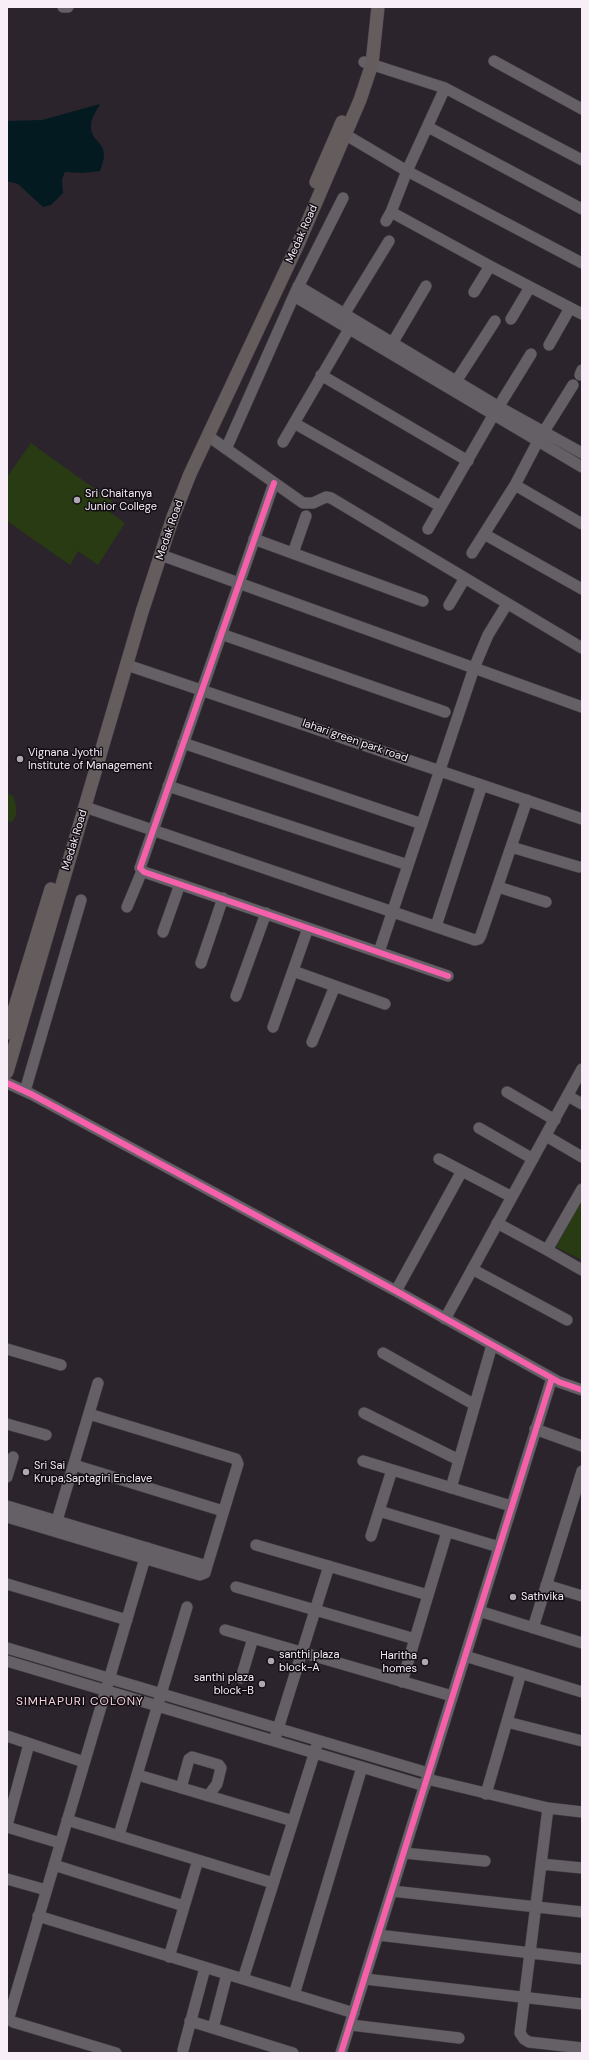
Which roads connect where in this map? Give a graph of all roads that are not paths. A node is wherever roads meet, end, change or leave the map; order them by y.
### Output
1 (63, 7) edge
2 (68, 7) edge
3 (370, 7) edge
4 (378, 7) edge
5 (494, 61) dead end
6 (368, 63) junction
7 (445, 88) junction
8 (582, 109) edge
9 (428, 127) junction
10 (346, 135) junction
11 (582, 160) edge
12 (407, 171) junction
13 (344, 198) dead end
14 (582, 209) edge
15 (389, 241) dead end
16 (582, 263) edge
17 (490, 266) junction
18 (280, 283) junction
19 (426, 286) dead end
20 (530, 287) junction
21 (296, 291) junction
22 (474, 292) dead end
23 (570, 308) junction
24 (582, 314) edge
25 (511, 319) dead end
26 (347, 321) junction
27 (495, 321) dead end
28 (549, 345) dead end
29 (391, 347) junction
30 (531, 354) dead end
31 (321, 375) junction
32 (454, 385) junction
33 (573, 385) dead end
34 (496, 411) junction
35 (294, 423) junction
36 (208, 436) junction
37 (541, 437) junction
38 (283, 442) dead end
39 (226, 449) junction
40 (582, 453) edge
41 (468, 461) junction
42 (582, 467) edge
43 (274, 483) junction
44 (515, 485) junction
45 (440, 506) junction
46 (306, 516) dead end
47 (582, 524) edge
48 (428, 529) dead end
49 (484, 534) junction
50 (254, 539) junction
51 (472, 553) dead end
52 (293, 554) junction
53 (161, 555) junction
54 (465, 578) junction
55 (239, 582) junction
56 (582, 589) edge
57 (423, 601) dead end
58 (508, 604) junction
59 (450, 605) dead end
60 (221, 634) junction
61 (582, 648) edge
62 (127, 665) junction
63 (474, 668) junction
64 (202, 689) junction
65 (582, 707) edge
66 (445, 712) dead end
67 (183, 743) junction
68 (440, 770) junction
69 (482, 785) junction
70 (168, 786) junction
71 (527, 800) junction
72 (85, 807) junction
73 (582, 819) edge
74 (422, 824) junction
75 (153, 830) junction
76 (511, 847) junction
77 (408, 865) junction
78 (579, 867) dead end
79 (142, 871) junction
80 (180, 884) junction
81 (498, 886) junction
82 (223, 898) junction
83 (81, 900) dead end
84 (546, 902) dead end
85 (127, 907) dead end
86 (393, 912) junction
87 (266, 913) junction
88 (436, 926) junction
89 (308, 928) junction
90 (164, 932) dead end
91 (380, 952) junction
92 (201, 963) dead end
93 (293, 971) junction
94 (448, 976) dead end
95 (335, 986) junction
96 (236, 996) dead end
97 (385, 1004) dead end
98 (273, 1027) dead end
99 (7, 1033) edge
100 (312, 1042) dead end
101 (582, 1069) edge
102 (7, 1072) edge
103 (7, 1083) edge
104 (25, 1091) junction
105 (507, 1092) dead end
106 (568, 1096) junction
107 (582, 1104) edge
108 (555, 1120) junction
109 (479, 1128) dead end
110 (546, 1136) junction
111 (582, 1157) edge
112 (438, 1159) dead end
113 (533, 1159) junction
114 (462, 1171) junction
115 (582, 1189) edge
116 (512, 1198) junction
117 (497, 1223) junction
118 (547, 1250) junction
119 (472, 1269) junction
120 (582, 1270) edge
121 (396, 1291) junction
122 (445, 1318) junction
123 (567, 1320) dead end
124 (492, 1345) junction
125 (7, 1349) edge
126 (383, 1353) dead end
127 (61, 1365) dead end
128 (552, 1378) junction
129 (98, 1383) dead end
130 (582, 1390) edge
131 (475, 1405) junction
132 (364, 1412) dead end
133 (89, 1414) junction
134 (7, 1424) edge
135 (535, 1429) junction
136 (46, 1435) dead end
137 (582, 1446) edge
138 (13, 1457) dead end
139 (459, 1460) junction
140 (362, 1461) dead end
141 (74, 1465) junction
142 (392, 1470) junction
143 (582, 1471) edge
144 (7, 1477) edge
145 (451, 1488) junction
146 (578, 1495) edge
147 (7, 1506) edge
148 (511, 1506) junction
149 (223, 1512) junction
150 (379, 1512) junction
151 (7, 1517) edge
152 (56, 1526) junction
153 (447, 1532) junction
154 (371, 1536) dead end
155 (256, 1545) dead end
156 (499, 1547) junction
157 (147, 1553) junction
158 (329, 1566) junction
159 (7, 1584) edge
160 (546, 1585) junction
161 (236, 1587) dead end
162 (428, 1595) junction
163 (582, 1596) edge
164 (187, 1607) dead end
165 (315, 1609) junction
166 (479, 1611) junction
167 (127, 1620) junction
168 (533, 1628) junction
169 (225, 1630) dead end
170 (253, 1638) junction
171 (415, 1639) junction
172 (582, 1643) edge
173 (7, 1648) edge
174 (302, 1652) junction
175 (465, 1656) junction
176 (7, 1661) edge
177 (521, 1673) junction
178 (109, 1678) junction
179 (242, 1678) dead end
180 (402, 1682) junction
181 (106, 1690) junction
182 (582, 1692) edge
183 (161, 1694) junction
184 (452, 1696) junction
185 (157, 1706) junction
186 (507, 1722) junction
187 (278, 1728) junction
188 (7, 1736) edge
189 (274, 1740) junction
190 (318, 1741) junction
191 (582, 1741) edge
192 (29, 1744) junction
193 (315, 1752) junction
194 (84, 1762) junction
195 (362, 1767) junction
196 (138, 1775) junction
197 (427, 1780) junction
198 (181, 1788) junction
199 (486, 1794) junction
200 (208, 1796) junction
201 (548, 1808) junction
202 (582, 1812) edge
203 (67, 1820) junction
204 (293, 1821) junction
205 (7, 1826) edge
206 (119, 1836) junction
207 (60, 1843) junction
208 (404, 1853) junction
209 (198, 1860) junction
210 (486, 1861) dead end
211 (541, 1864) junction
212 (54, 1865) junction
213 (582, 1868) edge
214 (7, 1879) edge
215 (273, 1883) junction
216 (46, 1890) junction
217 (392, 1891) junction
218 (184, 1906) junction
219 (536, 1907) junction
220 (582, 1912) edge
221 (38, 1916) junction
222 (378, 1936) junction
223 (530, 1953) junction
224 (169, 1957) junction
225 (582, 1959) edge
226 (205, 1968) junction
227 (227, 1974) junction
228 (243, 1979) junction
229 (365, 1979) junction
230 (294, 1995) junction
231 (525, 1997) junction
232 (582, 2004) edge
233 (354, 2013) junction
234 (190, 2021) junction
235 (351, 2024) junction
236 (213, 2028) junction
237 (459, 2038) dead end
238 (582, 2048) edge
239 (183, 2050) dead end
240 (116, 2053) edge
241 (293, 2053) edge
242 (341, 2053) edge

1 - 2 street
3 - 6 main road, Medak Road
4 - 6 main road, Medak Road
5 - 8 street
6 - 7 street
6 - 10 main road, Medak Road
6 - 99 main road, Medak Road
7 - 9 street
7 - 11 street
9 - 12 street
9 - 14 street
10 - 12 street
10 - 18 main road, Medak Road
12 - 16 street
12 - 17 street
13 - 21 street
15 - 26 street
17 - 20 street
17 - 22 street
18 - 21 street
18 - 36 main road, Medak Road
19 - 29 street
20 - 23 street
20 - 25 street
21 - 26 street
21 - 39 street
23 - 24 street
23 - 28 street
26 - 29 street
26 - 31 street
27 - 32 street
29 - 32 street
30 - 34 street
31 - 35 street
31 - 41 street
32 - 34 street
33 - 37 street
34 - 37 street
34 - 41 street
35 - 38 street
35 - 45 street
36 - 39 street
36 - 53 main road, Medak Road
37 - 40 street
37 - 42 street
37 - 44 street
39 - 43 street
41 - 45 street
43 - 50 street
43 - 54 street
44 - 47 street
44 - 49 street
45 - 48 street
46 - 52 street
49 - 51 street
49 - 56 street
50 - 52 street
50 - 55 street
52 - 57 street
53 - 55 street
53 - 62 main road, Medak Road
54 - 58 street
54 - 59 street
55 - 60 street
55 - 63 street
58 - 61 street
58 - 63 street
60 - 64 street
60 - 66 street
62 - 64 street, lahari green park road
62 - 72 main road, Medak Road
63 - 65 street
63 - 68 street
64 - 67 street
64 - 68 street, lahari green park road
67 - 70 street
67 - 74 street
68 - 69 street, lahari green park road
68 - 74 street
69 - 71 street, lahari green park road
69 - 88 street
70 - 75 street
70 - 77 street
71 - 73 street, lahari green park road
71 - 76 street
72 - 75 street
72 - 102 main road, Medak Road
74 - 77 street
75 - 79 street
75 - 86 street
76 - 78 street
76 - 81 street
77 - 86 street
79 - 80 street
79 - 85 street
80 - 82 street
80 - 90 street
81 - 84 street
81 - 88 street
82 - 87 street
82 - 92 street
83 - 104 street
86 - 88 street
86 - 91 street
87 - 89 street
87 - 96 street
89 - 91 street
89 - 93 street
91 - 94 street
93 - 95 street
93 - 98 street
95 - 97 street
95 - 100 street
101 - 106 street
103 - 104 street
104 - 121 street
105 - 108 street
106 - 107 street
106 - 108 street
108 - 110 street
109 - 113 street
110 - 111 street
110 - 113 street
112 - 114 street
113 - 116 street
114 - 116 street
114 - 121 street
115 - 118 street
116 - 117 street
117 - 118 street
117 - 119 street
118 - 120 street
119 - 122 street
119 - 123 street
121 - 122 street
122 - 124 street
124 - 128 street
124 - 131 street
125 - 127 street
126 - 131 street
128 - 130 street
128 - 135 street
129 - 133 street
131 - 139 street
132 - 139 street
133 - 141 street
133 - 149 street
134 - 136 street
135 - 137 street
135 - 148 street
138 - 144 street
139 - 145 street
140 - 142 street
141 - 149 street
141 - 152 street
142 - 145 street
142 - 150 street
143 - 146 street
145 - 148 street
146 - 160 street
147 - 152 street
148 - 156 street
149 - 157 street
150 - 153 street
150 - 154 street
151 - 152 street
152 - 157 street
153 - 156 street
153 - 162 street
155 - 158 street
156 - 166 street
157 - 167 street
158 - 162 street
158 - 165 street
159 - 167 street
160 - 163 street
160 - 168 street
161 - 165 street
162 - 171 street
164 - 183 street
165 - 171 street
165 - 174 street
166 - 168 street
166 - 175 street
167 - 178 street
168 - 172 street
169 - 170 street
170 - 174 street
170 - 179 street
171 - 180 street
173 - 178 street
174 - 180 street
174 - 187 street
175 - 177 street
175 - 184 street
176 - 181 street
177 - 182 street
177 - 186 street
178 - 181 street
178 - 183 street
180 - 184 street
181 - 185 street
181 - 194 street
183 - 185 street
183 - 187 street
184 - 197 street
185 - 189 street
185 - 196 street
186 - 191 street
186 - 199 street
187 - 189 street
187 - 190 street
188 - 192 street
189 - 193 street
190 - 193 street
190 - 197 street
192 - 194 street
192 - 205 street
193 - 195 street
193 - 204 street
194 - 203 street
195 - 197 street
195 - 230 street
196 - 198 street
196 - 206 street
197 - 199 street
197 - 208 street
198 - 200 street
198 - 200 street
199 - 201 street
200 - 204 street
201 - 202 street
201 - 211 street
203 - 206 street
203 - 207 street
204 - 215 street
205 - 207 street
206 - 209 street
207 - 212 street
208 - 210 street
208 - 217 street
209 - 215 street
209 - 218 street
211 - 213 street
211 - 219 street
212 - 216 street
212 - 218 street
214 - 216 street
215 - 228 street
216 - 221 street
217 - 219 street
217 - 222 street
218 - 224 street
219 - 220 street
219 - 223 street
221 - 224 street
221 - 240 street
222 - 223 street
222 - 229 street
223 - 225 street
223 - 231 street
224 - 226 street
226 - 227 street
226 - 234 street
227 - 228 street
227 - 236 street
228 - 230 street
229 - 231 street
229 - 233 street
230 - 233 street
231 - 232 street
231 - 238 street
233 - 235 street
234 - 236 street
234 - 239 street
235 - 237 street
235 - 242 street
236 - 241 street

